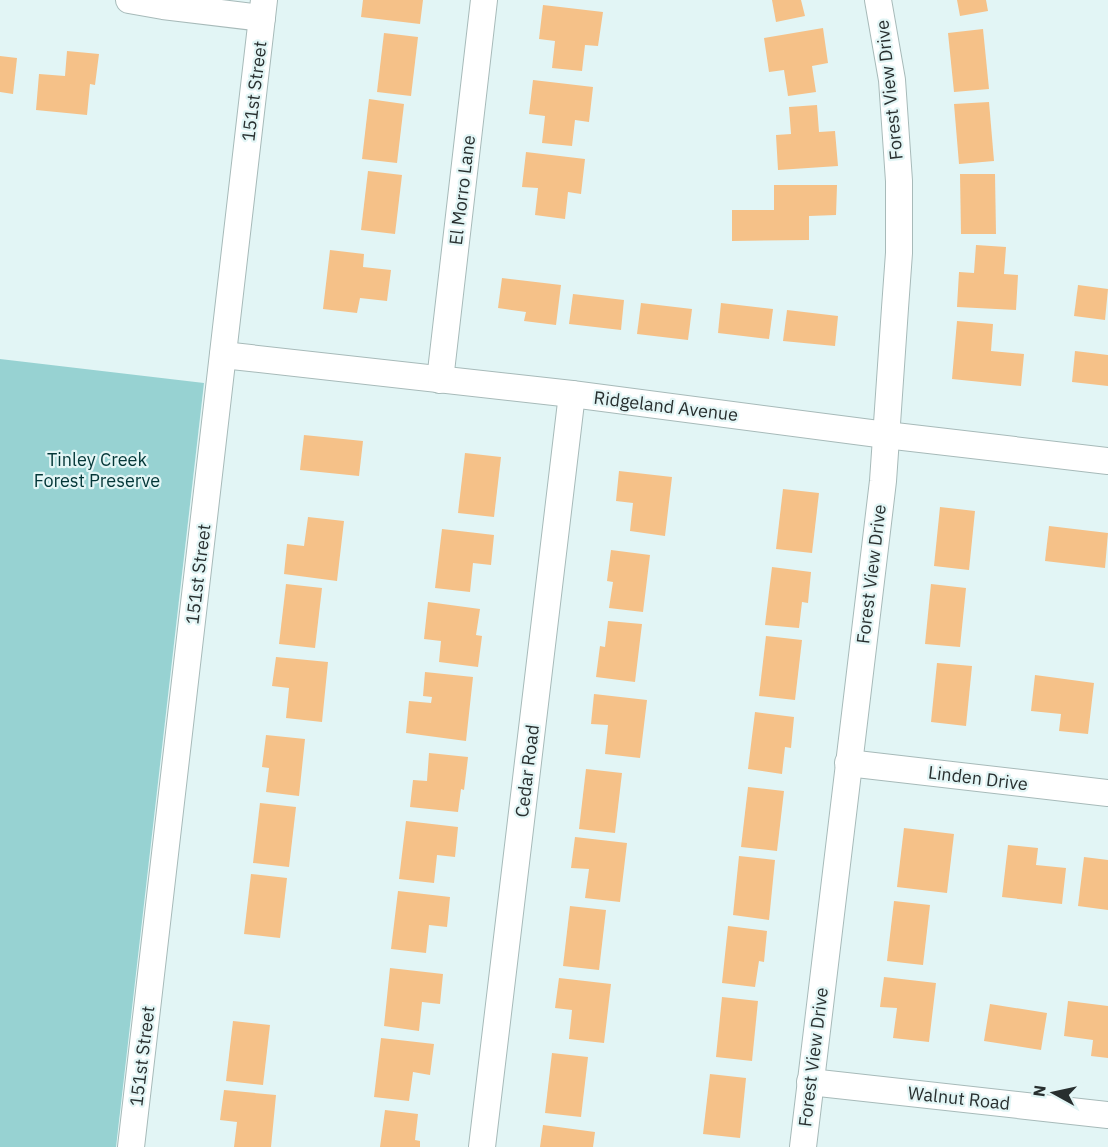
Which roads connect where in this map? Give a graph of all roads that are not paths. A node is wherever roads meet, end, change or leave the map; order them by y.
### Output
1 (129, 0) edge
2 (484, 0) edge
3 (878, 0) edge
4 (263, 9) edge
5 (223, 355) junction
6 (440, 380) junction
7 (573, 394) junction
8 (886, 435) junction
9 (1108, 460) edge
10 (848, 763) junction
11 (1108, 793) edge
12 (810, 1082) junction
13 (1108, 1115) edge
14 (131, 1147) edge
15 (482, 1147) edge
16 (803, 1147) edge

1 - 4 street
2 - 6 street, El Morro Lane
3 - 8 street, Forest View Drive
4 - 5 street, 151st Street
5 - 6 street, Ridgeland Avenue
5 - 14 street, 151st Street
6 - 7 street, Ridgeland Avenue
7 - 8 street, Ridgeland Avenue
7 - 15 street, Cedar Road
8 - 9 street, Ridgeland Avenue
8 - 10 street, Forest View Drive
10 - 11 street, Linden Drive
10 - 12 street, Forest View Drive
12 - 13 street, Walnut Road
12 - 16 street, Forest View Drive

